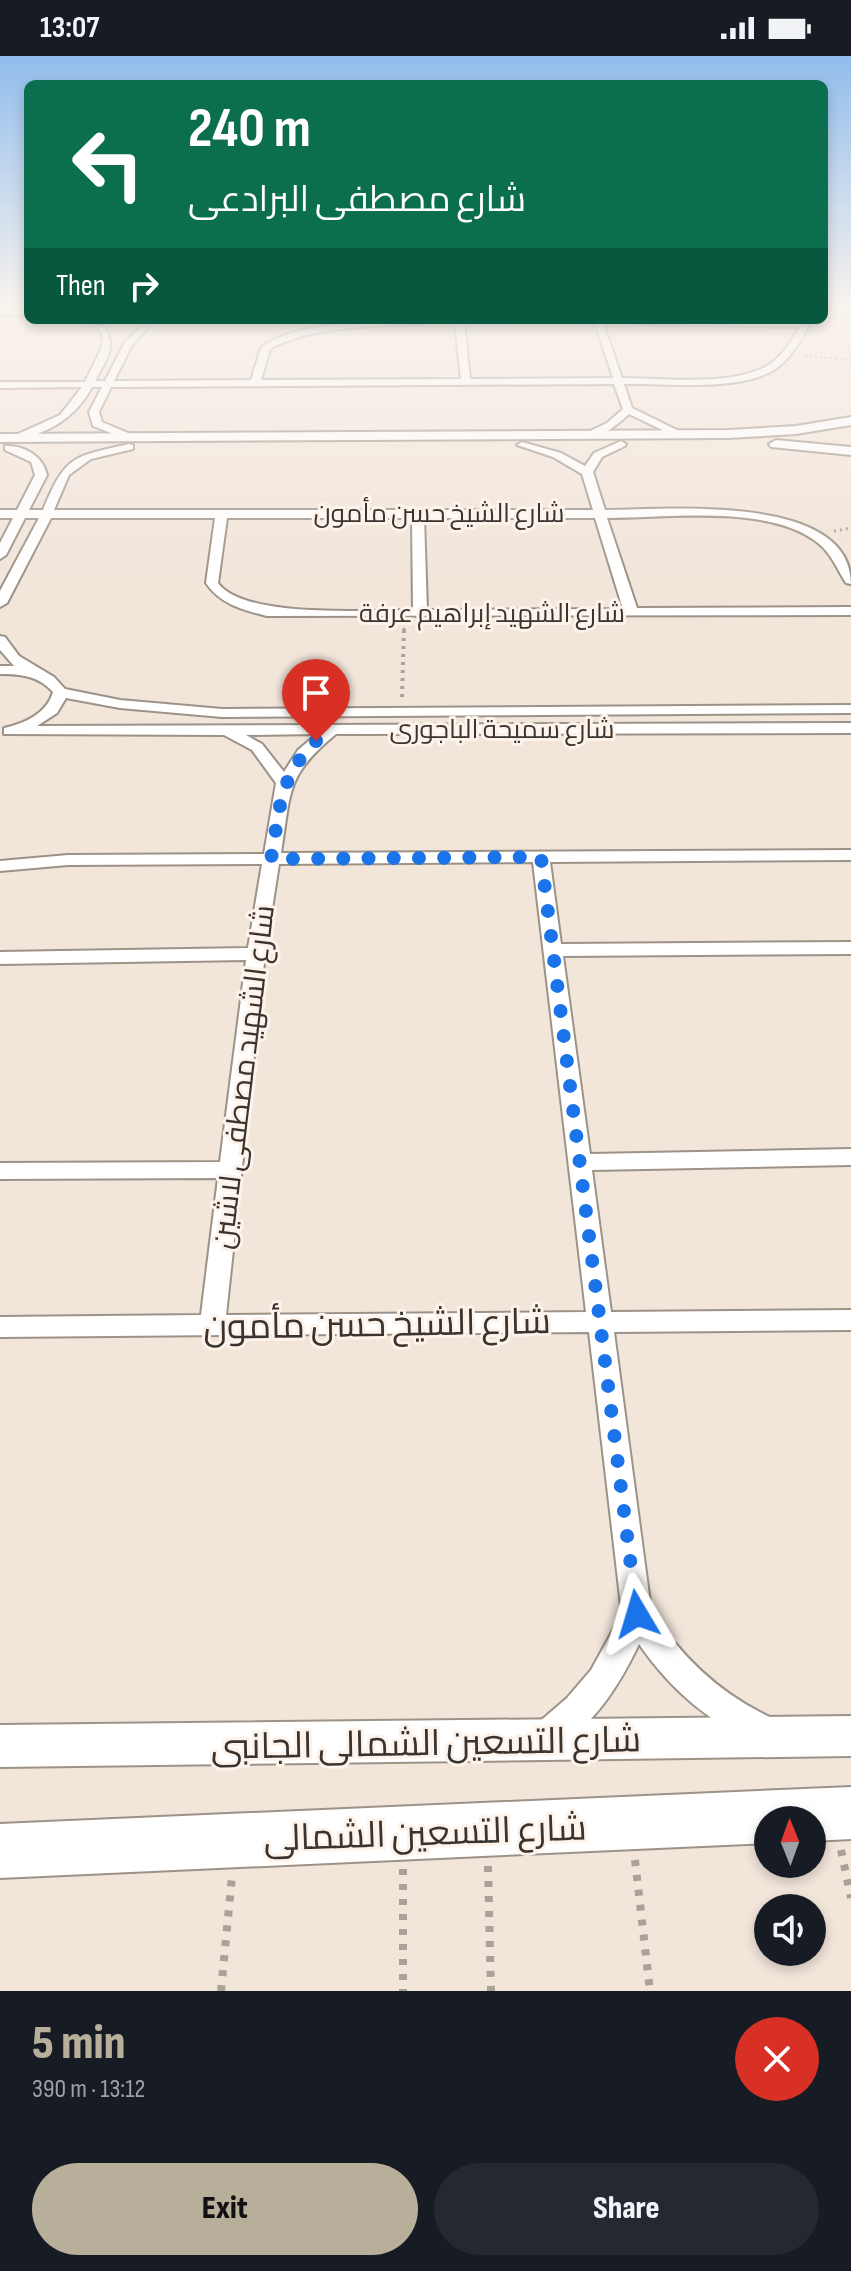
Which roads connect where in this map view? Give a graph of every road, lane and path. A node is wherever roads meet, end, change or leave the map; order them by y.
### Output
1 (81, 398) edge
2 (102, 398) edge
3 (624, 398) edge
4 (628, 410) junction
5 (851, 421) edge
6 (590, 435) junction
7 (679, 435) junction
8 (504, 440) junction
9 (129, 442) junction
10 (6, 443) edge
11 (621, 444) junction
12 (522, 445) junction
13 (851, 451) edge
14 (587, 472) junction
15 (600, 512) junction
16 (222, 513) junction
17 (418, 513) junction
18 (0, 514) edge
19 (21, 514) junction
20 (47, 514) junction
21 (0, 555) edge
22 (851, 580) edge
23 (0, 603) edge
24 (851, 611) edge
25 (631, 612) junction
26 (404, 614) junction
27 (420, 614) junction
28 (0, 640) edge
29 (0, 670) edge
30 (34, 673) junction
31 (60, 692) junction
32 (851, 709) edge
33 (402, 712) junction
34 (851, 728) edge
35 (227, 730) junction
36 (332, 730) junction
37 (5, 732) edge
38 (284, 783) junction
39 (851, 855) edge
40 (541, 857) junction
41 (271, 859) junction
42 (0, 866) edge
43 (851, 948) edge
44 (554, 950) junction
45 (256, 954) junction
46 (0, 958) edge
47 (851, 1157) edge
48 (580, 1162) junction
49 (231, 1170) junction
50 (0, 1171) edge
51 (851, 1320) edge
52 (601, 1322) junction
53 (212, 1325) junction
54 (0, 1327) edge
55 (637, 1614) junction
56 (851, 1736) edge
57 (783, 1737) junction
58 (539, 1742) junction
59 (0, 1746) edge
60 (842, 1814) edge
61 (631, 1823) junction
62 (487, 1829) junction
63 (403, 1832) junction
64 (235, 1840) junction
65 (2, 1851) edge
66 (851, 1898) edge
67 (221, 1991) edge
68 (403, 1991) edge
69 (491, 1991) edge
70 (650, 1991) edge

1 - 10 street
2 - 9 street
3 - 4 street
4 - 6 street
4 - 7 street
5 - 7 street
6 - 7 street
6 - 8 street
8 - 9 street
8 - 12 street
9 - 10 street
9 - 20 street
10 - 19 street
11 - 12 street
11 - 13 street
11 - 14 street
12 - 14 street
14 - 15 street
15 - 17 street, شارع الشيخ حسن مأمون
15 - 22 street, شارع الشيخ حسن مأمون
15 - 25 street
16 - 17 street, شارع الشيخ حسن مأمون
16 - 20 street, شارع الشيخ حسن مأمون
16 - 26 street, شارع الشهيد إبراهيم عرفة
17 - 27 street
18 - 19 street, شارع الشيخ حسن مأمون
19 - 20 street, شارع الشيخ حسن مأمون
19 - 21 street
20 - 23 street
24 - 25 street, شارع الشهيد إبراهيم عرفة
25 - 27 street, شارع الشهيد إبراهيم عرفة
26 - 27 street, شارع الشهيد إبراهيم عرفة
26 - 33 path
28 - 30 street
29 - 30 street
30 - 31 street
31 - 33 street, شارع سميحة الباجورى
31 - 37 street
32 - 33 street, شارع سميحة الباجورى
34 - 36 street, شارع سميحة الباجورى
35 - 36 street, شارع سميحة الباجورى
35 - 37 street, شارع سميحة الباجورى
35 - 38 street
36 - 38 street, شارع الشهيد مصطفى لاشين
38 - 41 street, شارع الشهيد مصطفى لاشين
39 - 40 street
40 - 41 street
40 - 44 street
41 - 42 street
41 - 45 street, شارع الشهيد مصطفى لاشين
43 - 44 street
44 - 48 street
45 - 46 street
45 - 49 street, شارع الشهيد مصطفى لاشين
47 - 48 street
48 - 52 street
49 - 50 street
49 - 53 street, شارع الشهيد مصطفى لاشين
51 - 52 street, شارع الشيخ حسن مأمون
52 - 53 street, شارع الشيخ حسن مأمون
52 - 55 street
53 - 54 street, شارع الشيخ حسن مأمون
55 - 57 street
55 - 58 street
56 - 57 street, شارع التسعين الشمالى الجانبى
57 - 58 street, شارع التسعين الشمالى الجانبى
58 - 59 street, شارع التسعين الشمالى الجانبى
60 - 61 main road, شارع التسعين الشمالى
60 - 66 path
61 - 62 main road, شارع التسعين الشمالى
61 - 70 path
62 - 63 main road, شارع التسعين الشمالى
62 - 69 path
63 - 64 main road, شارع التسعين الشمالى
63 - 68 path
64 - 65 main road, شارع التسعين الشمالى
64 - 67 path

